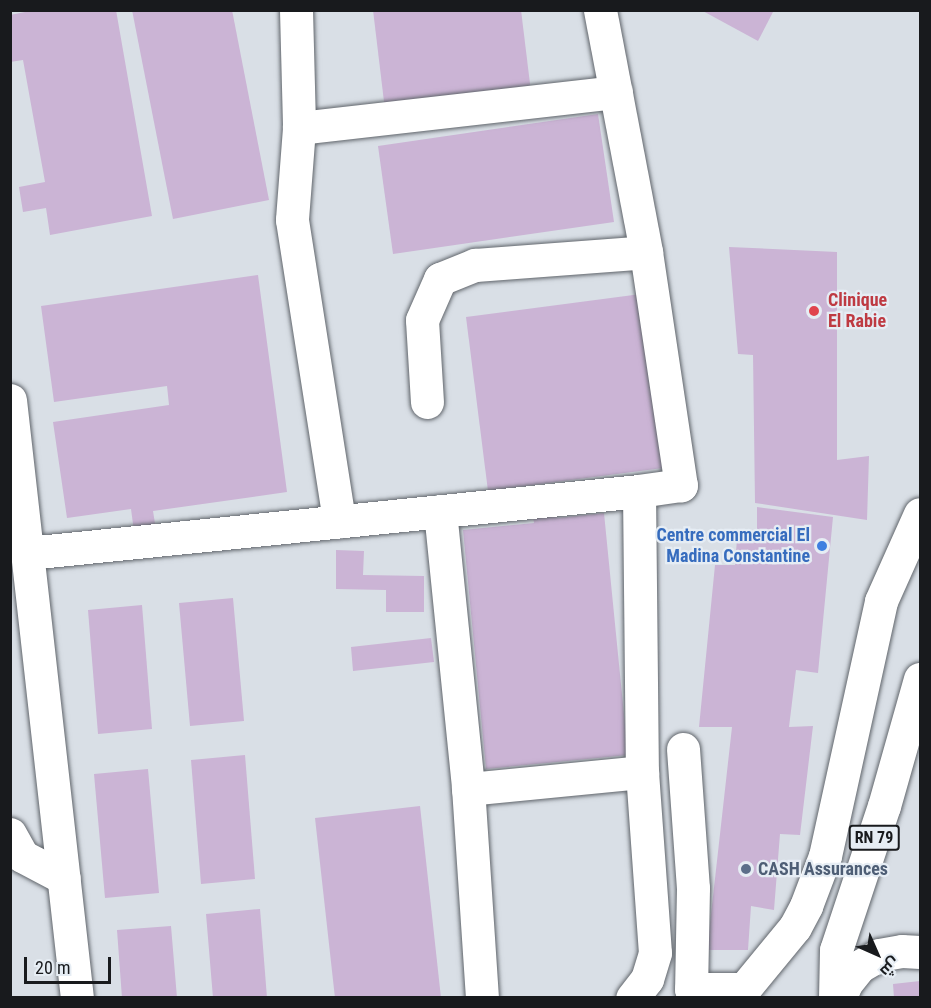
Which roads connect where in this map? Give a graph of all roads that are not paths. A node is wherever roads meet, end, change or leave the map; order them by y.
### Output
1 (296, 10) edge
2 (600, 10) edge
3 (616, 92) junction
4 (299, 128) junction
5 (646, 252) junction
6 (10, 400) edge
7 (427, 402) dead end
8 (639, 491) junction
9 (440, 511) junction
10 (921, 514) edge
11 (339, 521) junction
12 (28, 553) junction
13 (921, 679) edge
14 (683, 749) dead end
15 (642, 772) junction
16 (468, 789) junction
17 (10, 834) edge
18 (64, 878) junction
19 (921, 952) edge
20 (77, 998) edge
21 (482, 998) edge
22 (632, 998) edge
23 (835, 998) edge
24 (840, 998) edge

1 - 4 main road
2 - 3 main road
3 - 4 main road
3 - 5 main road
4 - 11 main road
5 - 7 main road
5 - 8 main road
6 - 12 main road
8 - 9 main road
8 - 15 main road
9 - 11 main road
9 - 16 main road
10 - 14 main road
11 - 12 main road
12 - 18 main road
13 - 23 main road, RN 79
15 - 16 main road
15 - 22 main road
16 - 21 main road
17 - 18 main road
18 - 20 main road
19 - 24 main road

